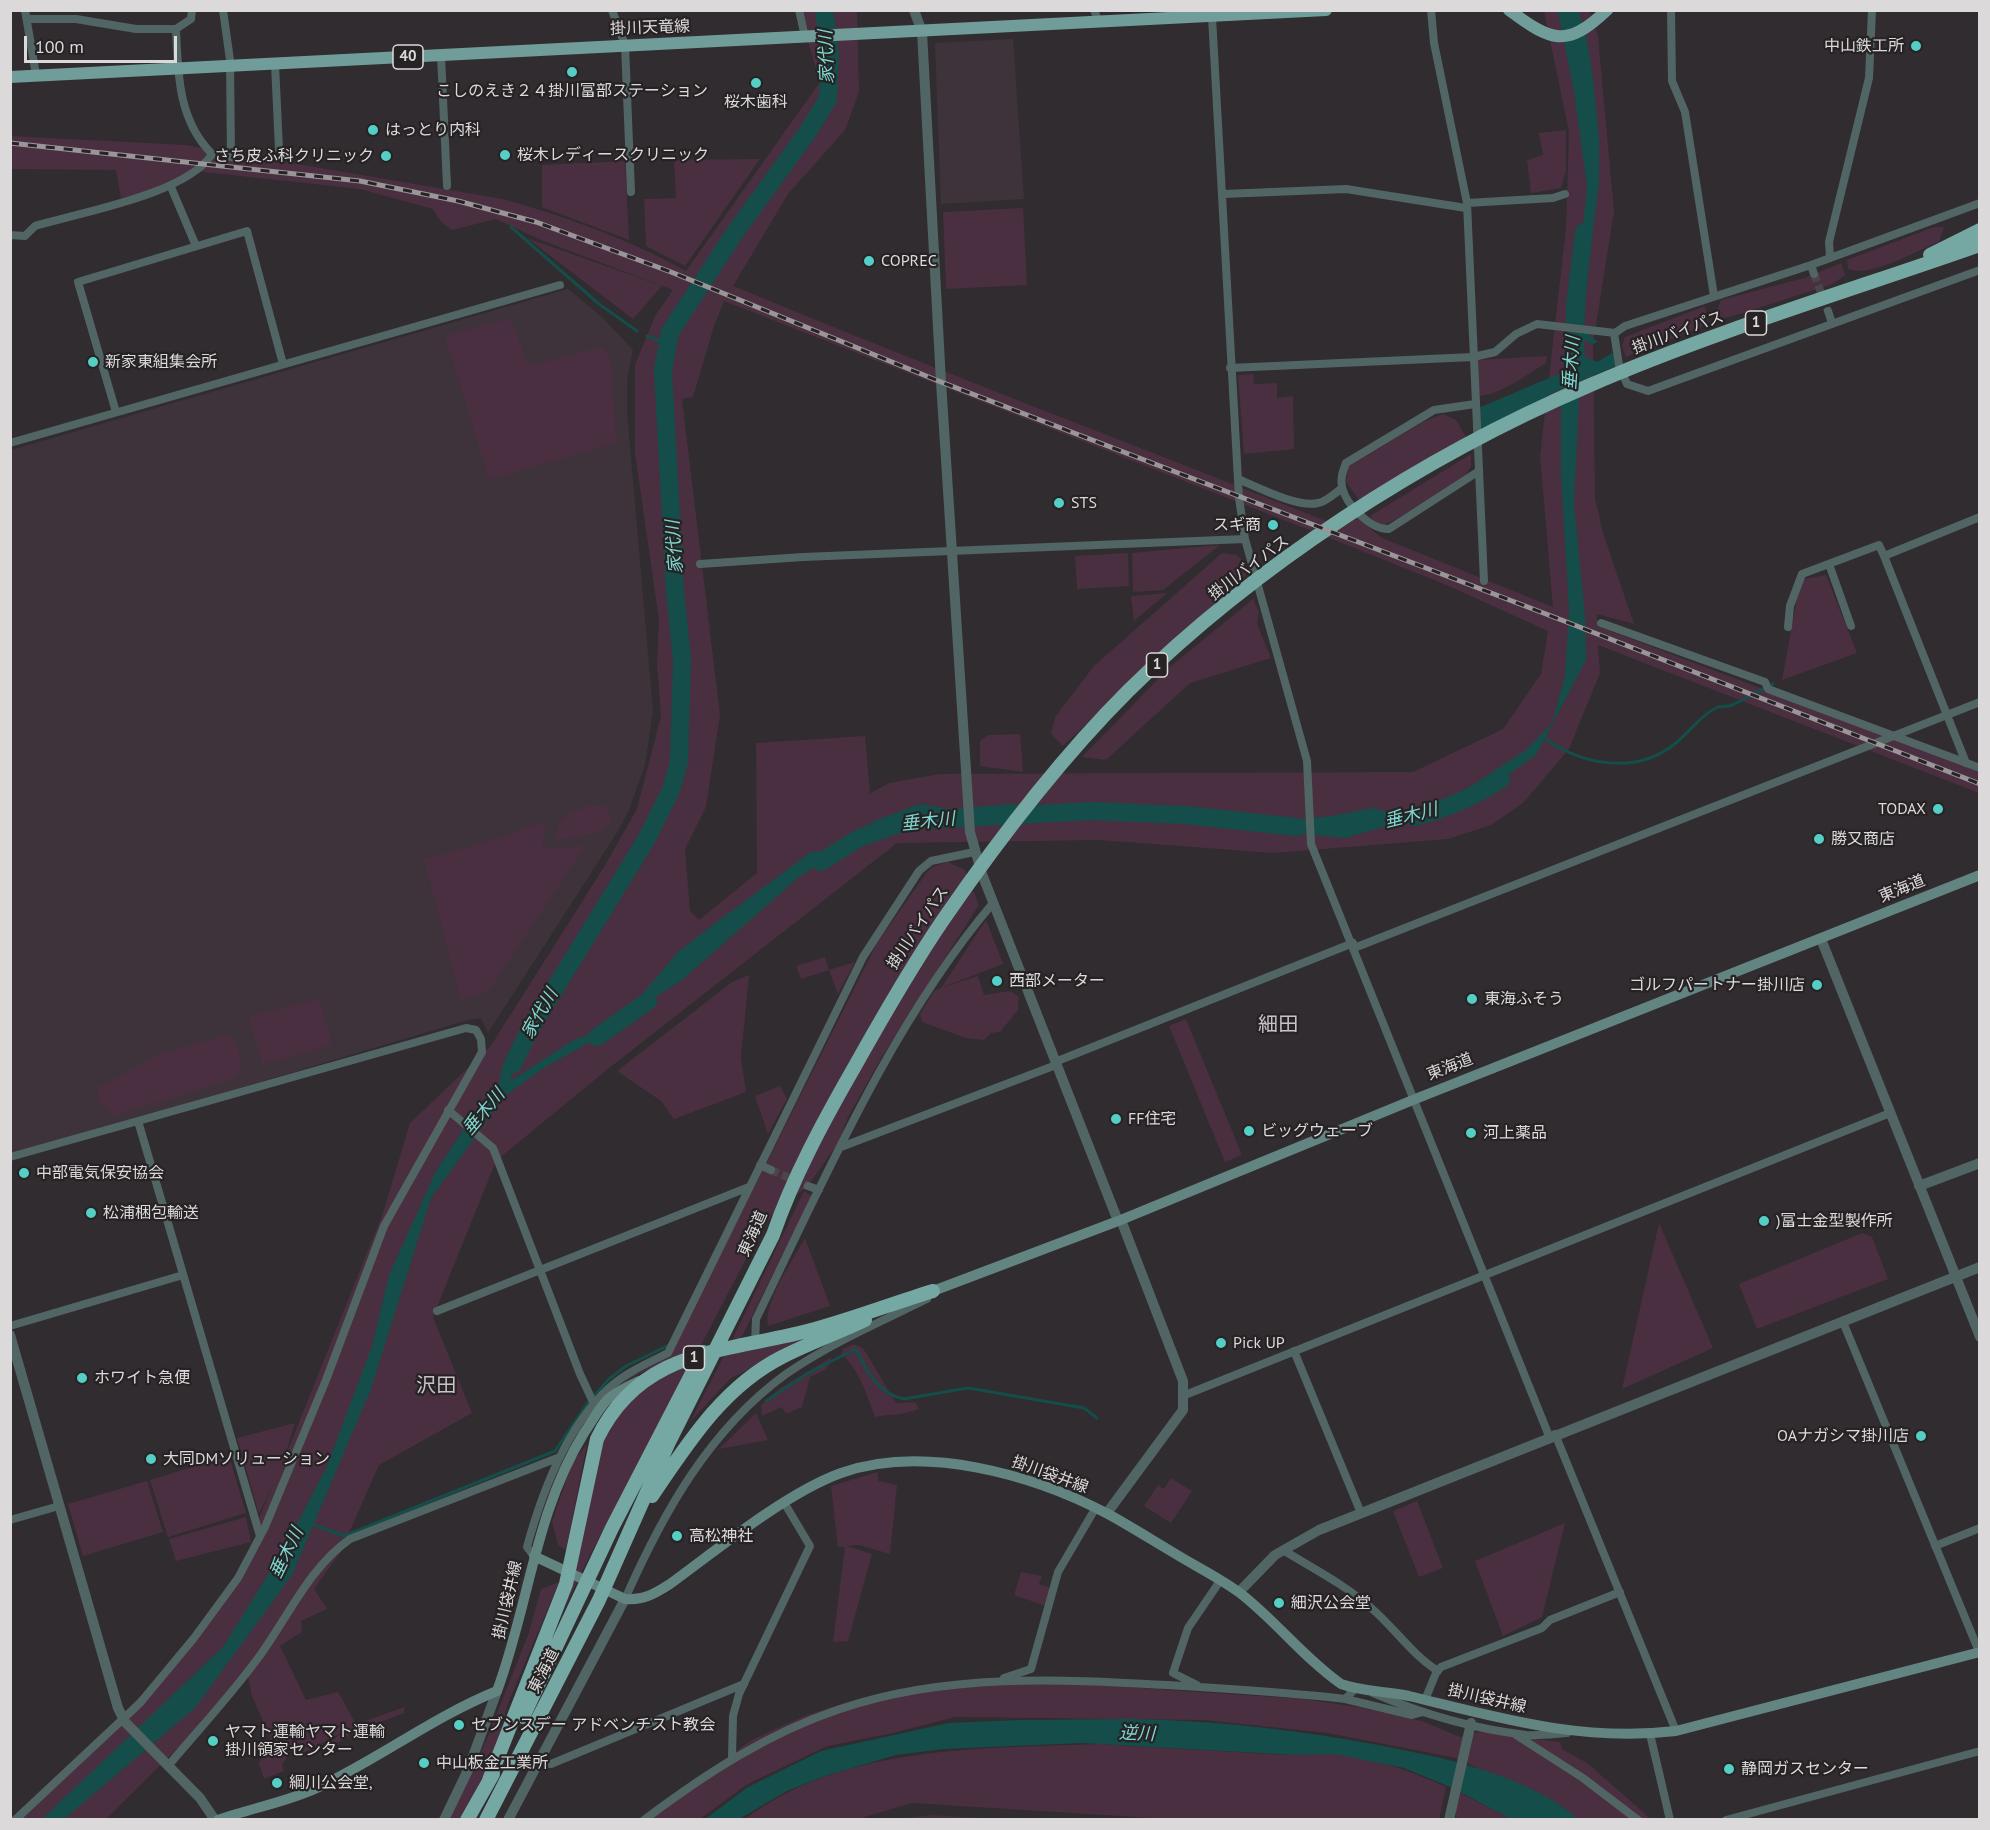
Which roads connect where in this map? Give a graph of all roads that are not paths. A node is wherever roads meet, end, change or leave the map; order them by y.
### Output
1 (192, 10) edge
2 (224, 10) edge
3 (798, 10) edge
4 (914, 10) edge
5 (1094, 10) edge
6 (1326, 10) edge
7 (1431, 10) edge
8 (1509, 10) edge
9 (1607, 10) edge
10 (1671, 10) edge
11 (1872, 10) edge
12 (614, 11) edge
13 (27, 15) edge
14 (1212, 17) junction
15 (1099, 23) junction
16 (176, 29) junction
17 (922, 32) junction
18 (805, 38) junction
19 (625, 45) junction
20 (441, 55) junction
21 (275, 64) junction
22 (230, 66) junction
23 (178, 68) junction
24 (36, 75) junction
25 (10, 77) edge
26 (279, 150) dead end
27 (212, 154) junction
28 (447, 186) dead end
29 (171, 187) junction
30 (631, 192) dead end
31 (1223, 194) junction
32 (1565, 194) dead end
33 (1980, 203) edge
34 (1467, 205) junction
35 (1980, 230) edge
36 (10, 235) edge
37 (1980, 245) edge
38 (196, 246) junction
39 (1980, 254) edge
40 (1830, 258) junction
41 (1810, 265) junction
42 (1980, 270) edge
43 (1814, 274) tunnel mouth
44 (1880, 280) junction
45 (560, 285) dead end
46 (1714, 296) junction
47 (1828, 311) tunnel mouth
48 (1832, 323) junction
49 (1614, 333) junction
50 (1473, 357) junction
51 (284, 364) junction
52 (1230, 368) junction
53 (1475, 404) junction
54 (116, 411) junction
55 (10, 443) edge
56 (1479, 471) junction
57 (1238, 479) junction
58 (1342, 488) junction
59 (1980, 517) edge
60 (1245, 538) junction
61 (953, 553) junction
62 (1884, 556) junction
63 (700, 564) dead end
64 (1829, 564) junction
65 (1484, 581) dead end
66 (1601, 623) dead end
67 (1851, 626) dead end
68 (1788, 627) dead end
69 (1980, 702) edge
70 (1947, 716) junction
71 (1894, 736) junction
72 (1966, 763) junction
73 (1980, 768) edge
74 (974, 852) junction
75 (1980, 875) edge
76 (993, 903) junction
77 (1821, 939) junction
78 (1354, 946) junction
79 (1056, 1063) junction
80 (1415, 1099) junction
81 (448, 1110) junction
82 (1890, 1113) junction
83 (138, 1121) junction
84 (841, 1147) junction
85 (10, 1157) edge
86 (1980, 1163) edge
87 (760, 1165) junction
88 (771, 1170) tunnel mouth
89 (808, 1186) tunnel mouth
90 (1919, 1186) junction
91 (749, 1187) junction
92 (819, 1190) junction
93 (781, 1211) joint
94 (1120, 1221) junction
95 (1980, 1267) edge
96 (540, 1270) junction
97 (183, 1275) junction
98 (1485, 1276) junction
99 (1954, 1277) junction
100 (962, 1280) junction
101 (933, 1291) junction
102 (437, 1311) dead end
103 (1844, 1322) junction
104 (10, 1326) edge
105 (10, 1335) edge
106 (1980, 1337) edge
107 (755, 1343) junction
108 (1294, 1352) junction
109 (702, 1364) junction
110 (642, 1380) junction
111 (1185, 1395) junction
112 (594, 1404) junction
113 (1552, 1435) junction
114 (560, 1457) junction
115 (785, 1504) junction
116 (59, 1506) junction
117 (1095, 1509) junction
118 (1361, 1513) junction
119 (1107, 1514) junction
120 (10, 1520) edge
121 (1980, 1528) edge
122 (630, 1529) junction
123 (260, 1536) junction
124 (1935, 1546) junction
125 (1283, 1550) junction
126 (534, 1556) junction
127 (1220, 1581) junction
128 (1239, 1592) junction
129 (1620, 1592) junction
130 (625, 1599) junction
131 (1979, 1653) edge
132 (1438, 1671) junction
133 (992, 1681) junction
134 (744, 1684) junction
135 (1202, 1688) junction
136 (1360, 1689) junction
137 (497, 1691) junction
138 (1345, 1699) junction
139 (1425, 1700) junction
140 (1423, 1712) junction
141 (124, 1720) junction
142 (1470, 1728) junction
143 (1676, 1731) junction
144 (1511, 1732) junction
145 (1577, 1733) junction
146 (1650, 1734) junction
147 (1980, 1751) edge
148 (732, 1757) junction
149 (540, 1762) junction
150 (165, 1763) junction
151 (489, 1780) junction
152 (15, 1820) edge
153 (217, 1820) edge
154 (444, 1820) edge
155 (467, 1820) edge
156 (486, 1820) edge
157 (508, 1820) edge
158 (644, 1820) edge
159 (1449, 1820) edge
160 (1638, 1820) edge
161 (1670, 1820) edge
162 (1726, 1820) edge

1 - 16 street
2 - 22 street
3 - 18 street
4 - 17 street
5 - 15 street
6 - 14 main road, 掛川天竜線 / 40
7 - 34 street
8 - 9 main road
10 - 46 street
11 - 40 street
12 - 19 street
13 - 16 street
13 - 24 street
14 - 15 main road, 掛川天竜線 / 40
14 - 31 street
15 - 17 main road, 掛川天竜線 / 40
16 - 23 street
17 - 18 main road, 掛川天竜線 / 40
17 - 61 street
18 - 19 main road, 掛川天竜線 / 40
19 - 20 main road, 掛川天竜線 / 40
19 - 30 street
20 - 21 main road, 掛川天竜線 / 40
20 - 28 street
21 - 22 main road, 掛川天竜線 / 40
21 - 26 street
22 - 23 main road, 掛川天竜線 / 40
22 - 27 street
23 - 24 main road, 掛川天竜線 / 40
23 - 27 street
24 - 25 main road, 掛川天竜線 / 40
27 - 29 street
29 - 36 street
29 - 38 street
31 - 34 street
31 - 52 street
32 - 34 street
33 - 40 street
34 - 50 street
35 - 44 highway
37 - 44 highway, 掛川バイパス / 1
38 - 51 street
38 - 54 street
39 - 44 highway
40 - 41 street
41 - 43 street
41 - 46 street
42 - 48 street
44 - 93 highway, 掛川バイパス / 1
45 - 51 street
46 - 49 street
47 - 48 street
48 - 49 street
49 - 50 street
50 - 52 street
50 - 53 street
51 - 54 street
52 - 57 street
53 - 56 street
53 - 58 street
54 - 55 street
56 - 58 street
56 - 65 street
57 - 58 street
57 - 60 street
59 - 62 street
60 - 61 street
60 - 78 street
61 - 63 street
61 - 74 street
62 - 64 street
62 - 70 street
64 - 67 street
64 - 68 street
66 - 71 street
69 - 70 street
70 - 71 street
70 - 72 street
71 - 72 street
71 - 78 street
72 - 73 street
74 - 76 street
74 - 87 street
75 - 77 main road, 東海道
76 - 79 street
76 - 84 street
77 - 80 main road, 東海道
77 - 82 street
78 - 79 street
78 - 80 street
79 - 84 street
79 - 94 street
80 - 94 main road, 東海道
80 - 98 street
81 - 83 street
81 - 96 street
81 - 123 street
82 - 90 street
82 - 98 street
83 - 85 street
83 - 97 street
84 - 92 street
86 - 90 street
87 - 88 street
87 - 91 street
89 - 92 street
90 - 99 street
91 - 96 street
91 - 112 street
92 - 107 street
93 - 109 highway, 東海道 / 1
94 - 100 main road, 東海道
94 - 111 street
95 - 99 street
96 - 102 street
96 - 112 street
97 - 104 street
97 - 123 street
98 - 108 street
98 - 113 street
99 - 103 street
99 - 106 street
100 - 101 main road, 東海道
100 - 130 street
101 - 107 highway, 1
101 - 122 highway, 1
103 - 113 street
103 - 124 street
105 - 116 street
107 - 110 highway, 1
108 - 111 street
108 - 118 street
109 - 122 highway, 東海道 / 1
109 - 151 highway, 東海道 / 1
110 - 126 main road
110 - 151 highway, 1
111 - 119 street
112 - 114 street
113 - 118 street
113 - 129 street
114 - 126 street
114 - 150 street
115 - 117 main road, 掛川袋井線
115 - 130 main road, 掛川袋井線
115 - 134 street
116 - 120 street
116 - 141 street
117 - 119 main road, 掛川袋井線
117 - 133 street
118 - 125 street
119 - 127 main road, 掛川袋井線
121 - 124 street
122 - 156 highway, 東海道 / 1
123 - 141 street
124 - 131 street
125 - 128 street
125 - 132 street
126 - 130 main road, 掛川袋井線
126 - 137 main road, 掛川袋井線
127 - 128 main road, 掛川袋井線
127 - 135 street
128 - 136 main road, 掛川袋井線
129 - 132 street
129 - 143 street
130 - 149 street
131 - 143 main road, 掛川袋井線
132 - 139 street
133 - 135 street
133 - 148 street
134 - 148 street
134 - 149 street
135 - 138 street
136 - 138 street
136 - 139 main road, 掛川袋井線
136 - 140 street
137 - 153 main road
137 - 154 street
138 - 140 street
139 - 145 main road, 掛川袋井線
140 - 142 street
141 - 150 street
141 - 152 street
142 - 144 street
142 - 159 street
143 - 146 main road, 掛川袋井線
144 - 145 street
144 - 160 street
145 - 146 main road, 掛川袋井線
146 - 161 street
147 - 162 street
148 - 158 street
149 - 157 street
150 - 153 street
151 - 155 highway, 東海道 / 1

